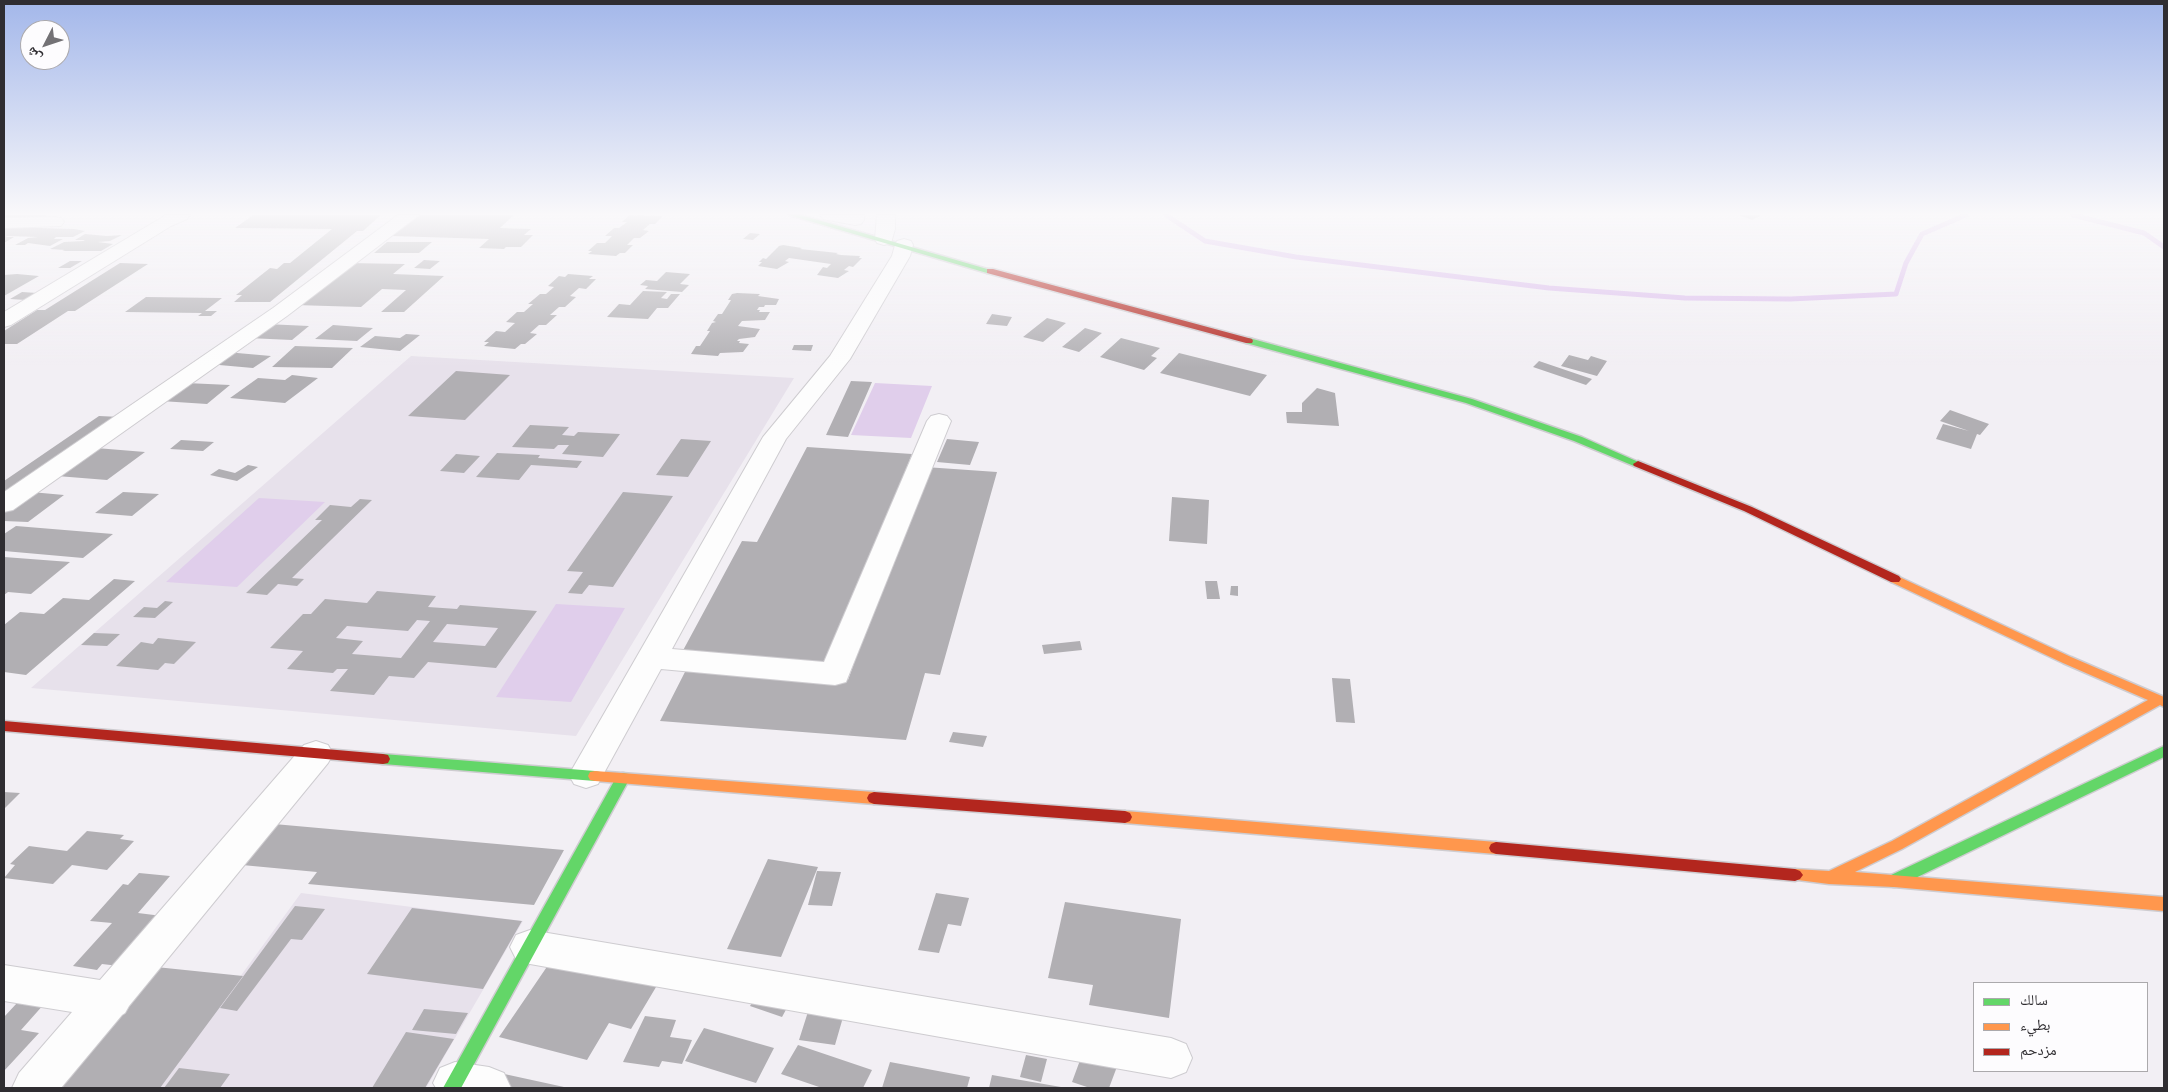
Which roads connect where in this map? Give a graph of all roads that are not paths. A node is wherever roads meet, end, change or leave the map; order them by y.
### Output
1 (94, 266) edge
2 (342, 266) edge
3 (895, 266) edge
4 (973, 266) edge
5 (4, 321) edge
6 (939, 421) dead end
7 (4, 504) edge
8 (652, 658) junction
9 (2162, 701) edge
10 (4, 726) edge
11 (2164, 751) edge
12 (316, 754) junction
13 (586, 775) junction
14 (623, 778) junction
15 (1829, 878) junction
16 (1894, 881) junction
17 (2164, 904) edge
18 (530, 947) junction
19 (4, 983) edge
20 (111, 1000) junction
21 (1171, 1058) dead end
22 (466, 1086) edge
23 (34, 1088) edge

1 - 5 street
2 - 7 street
3 - 8 street
4 - 9 main road
6 - 8 street
8 - 13 street
9 - 15 main road
10 - 12 main road
11 - 16 main road
12 - 13 main road
12 - 20 street
13 - 14 main road
14 - 15 main road
14 - 18 main road
15 - 16 main road
16 - 17 main road
18 - 21 street
18 - 22 main road
19 - 20 street
20 - 23 street

